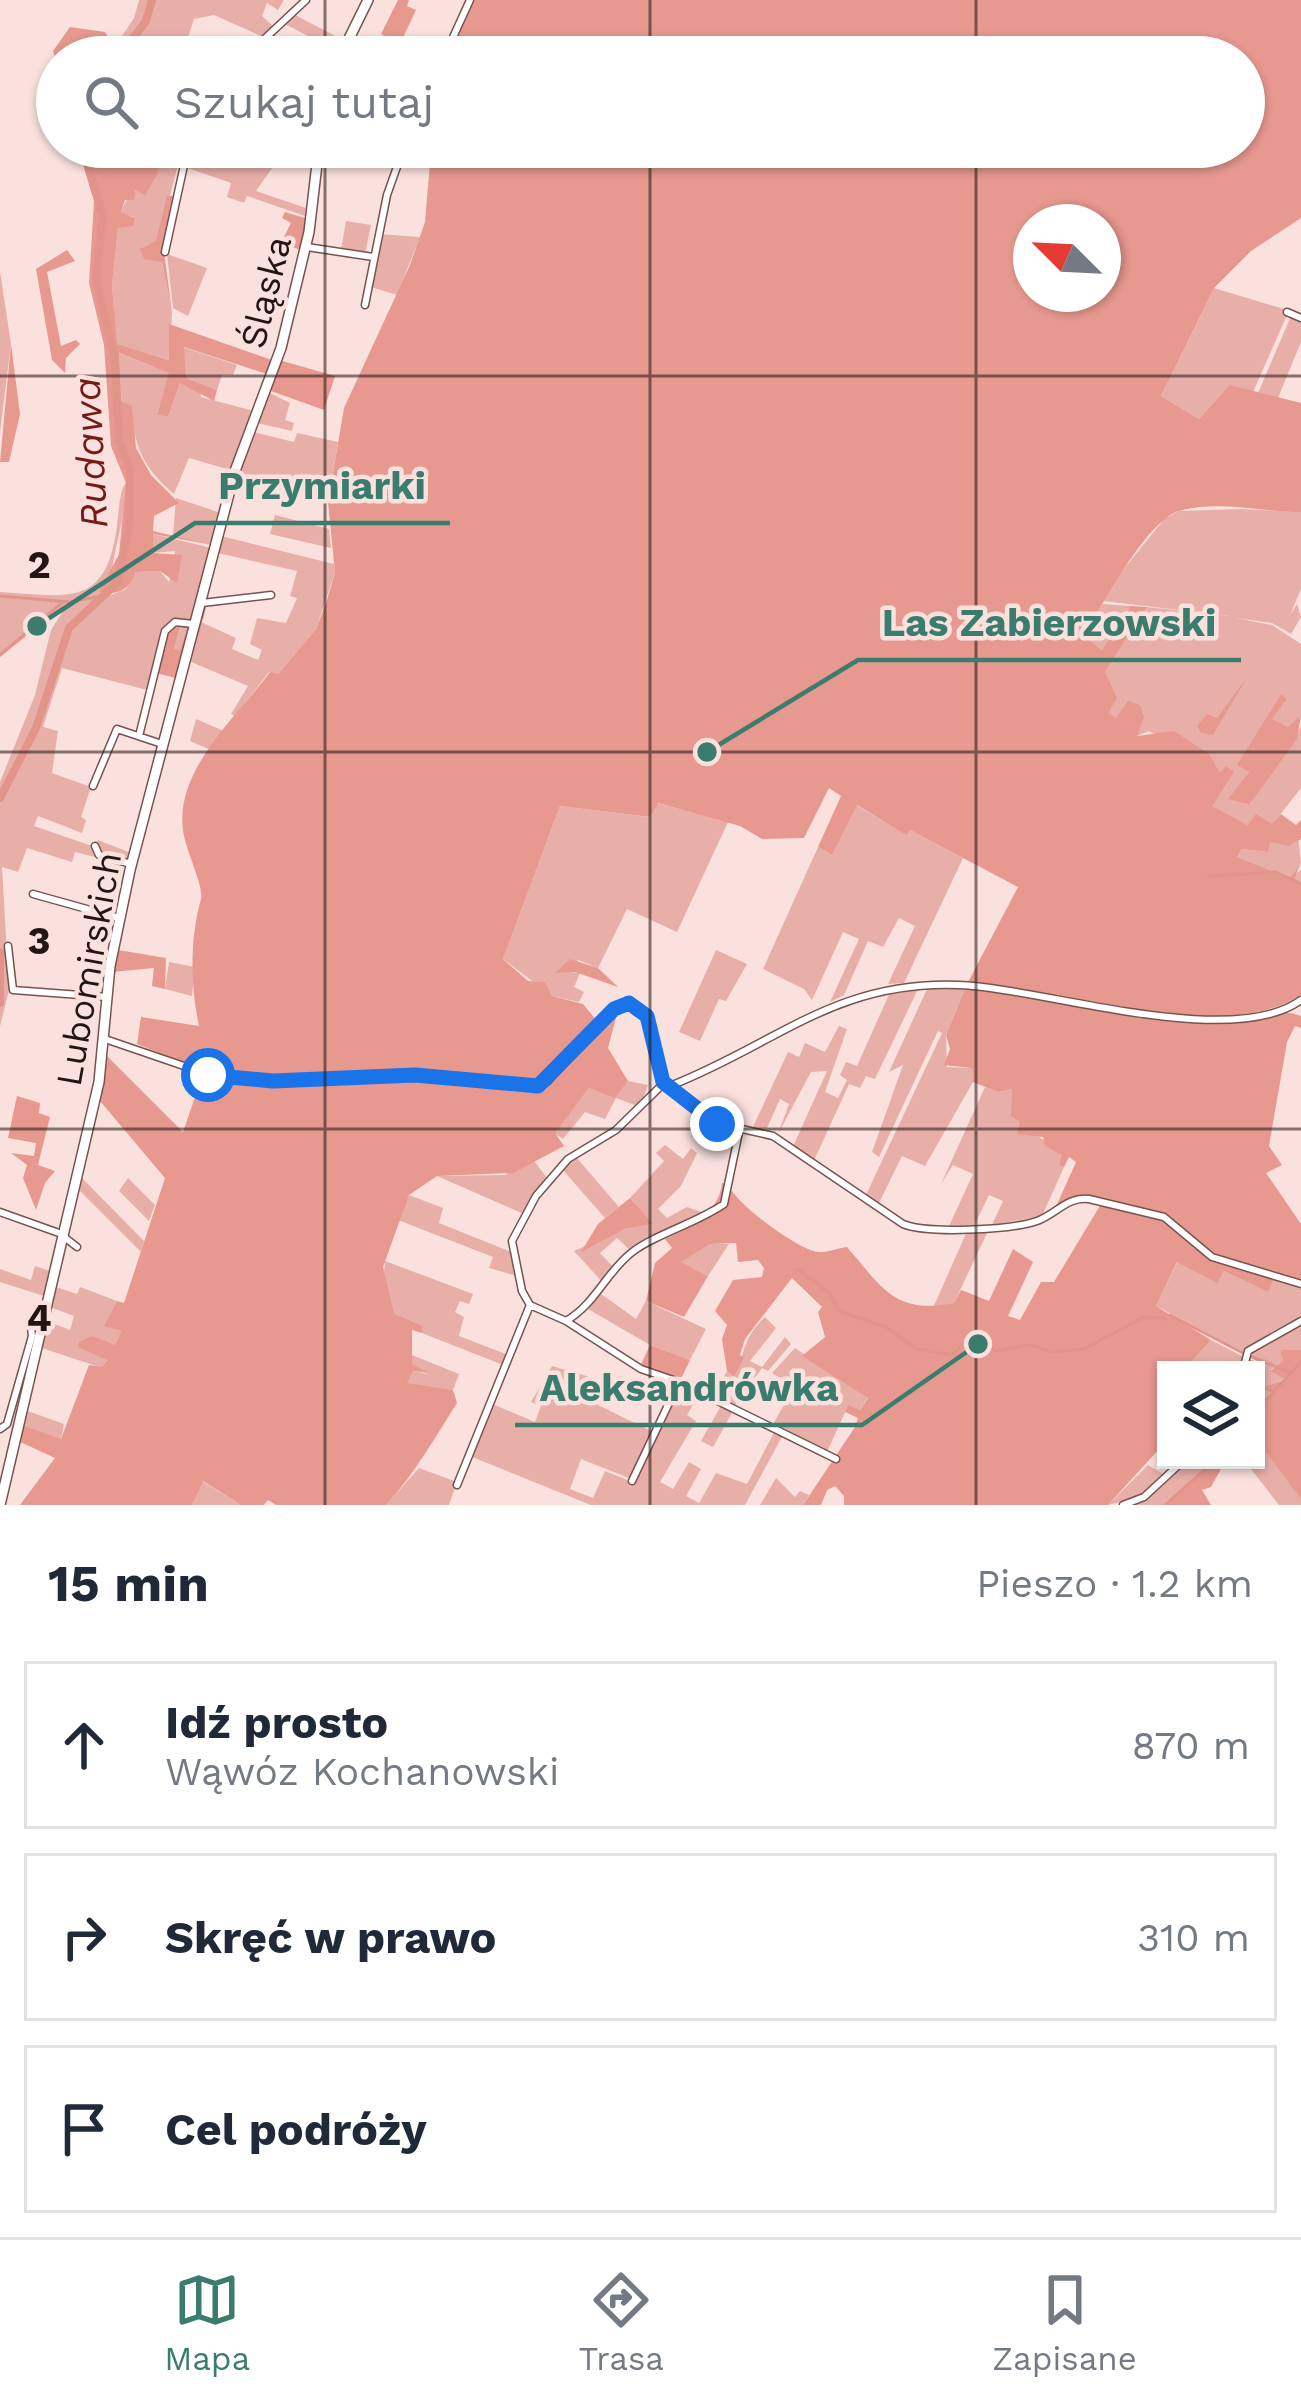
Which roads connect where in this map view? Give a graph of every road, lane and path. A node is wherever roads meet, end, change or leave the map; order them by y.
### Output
1 (307, 0) edge
2 (368, 0) edge
3 (470, 0) edge
4 (268, 36) edge
5 (350, 36) edge
6 (454, 36) edge
7 (183, 168) edge
8 (316, 168) edge
9 (398, 168) edge
10 (307, 247) junction
11 (165, 251) dead end
12 (373, 256) junction
13 (365, 305) dead end
14 (1287, 312) dead end
15 (1301, 318) edge
16 (245, 446) joint
17 (271, 595) dead end
18 (202, 603) junction
19 (196, 625) junction
20 (139, 736) junction
21 (166, 745) junction
22 (93, 786) dead end
23 (95, 846) dead end
24 (131, 864) junction
25 (33, 894) dead end
26 (119, 918) junction
27 (8, 946) dead end
28 (107, 998) junction
29 (1301, 1000) edge
30 (105, 1039) junction
31 (668, 1085) junction
32 (739, 1132) junction
33 (0, 1212) edge
34 (62, 1235) junction
35 (77, 1247) dead end
36 (1301, 1283) edge
37 (530, 1305) junction
38 (43, 1318) junction
39 (566, 1321) junction
40 (1301, 1321) edge
41 (1245, 1361) edge
42 (679, 1382) junction
43 (0, 1429) edge
44 (836, 1459) dead end
45 (1174, 1469) edge
46 (632, 1480) dead end
47 (457, 1485) dead end
48 (0, 1505) edge
49 (1123, 1505) edge

1 - 4 street
2 - 5 main road
3 - 6 street
7 - 11 street
8 - 10 main road, Śląska
9 - 12 street
10 - 12 street
10 - 16 main road, Śląska
12 - 13 street
14 - 15 street
16 - 18 main road, Lubomirskich
17 - 18 street
18 - 19 main road, Lubomirskich
19 - 20 street
19 - 21 main road, Lubomirskich
20 - 21 street
20 - 22 street
21 - 24 main road, Lubomirskich
23 - 24 street
24 - 26 main road, Lubomirskich
25 - 26 street
26 - 28 main road, Lubomirskich
27 - 28 street
28 - 30 main road, Lubomirskich
29 - 31 street
30 - 31 street
30 - 34 main road, Lubomirskich
31 - 32 street
31 - 37 street
32 - 36 street
32 - 39 street
33 - 34 street
34 - 35 street
34 - 38 main road, Lubomirskich
37 - 39 street
37 - 47 street
38 - 43 street
38 - 48 main road, Lubomirskich
39 - 42 street
40 - 41 street
42 - 44 street
42 - 46 street
45 - 49 street

